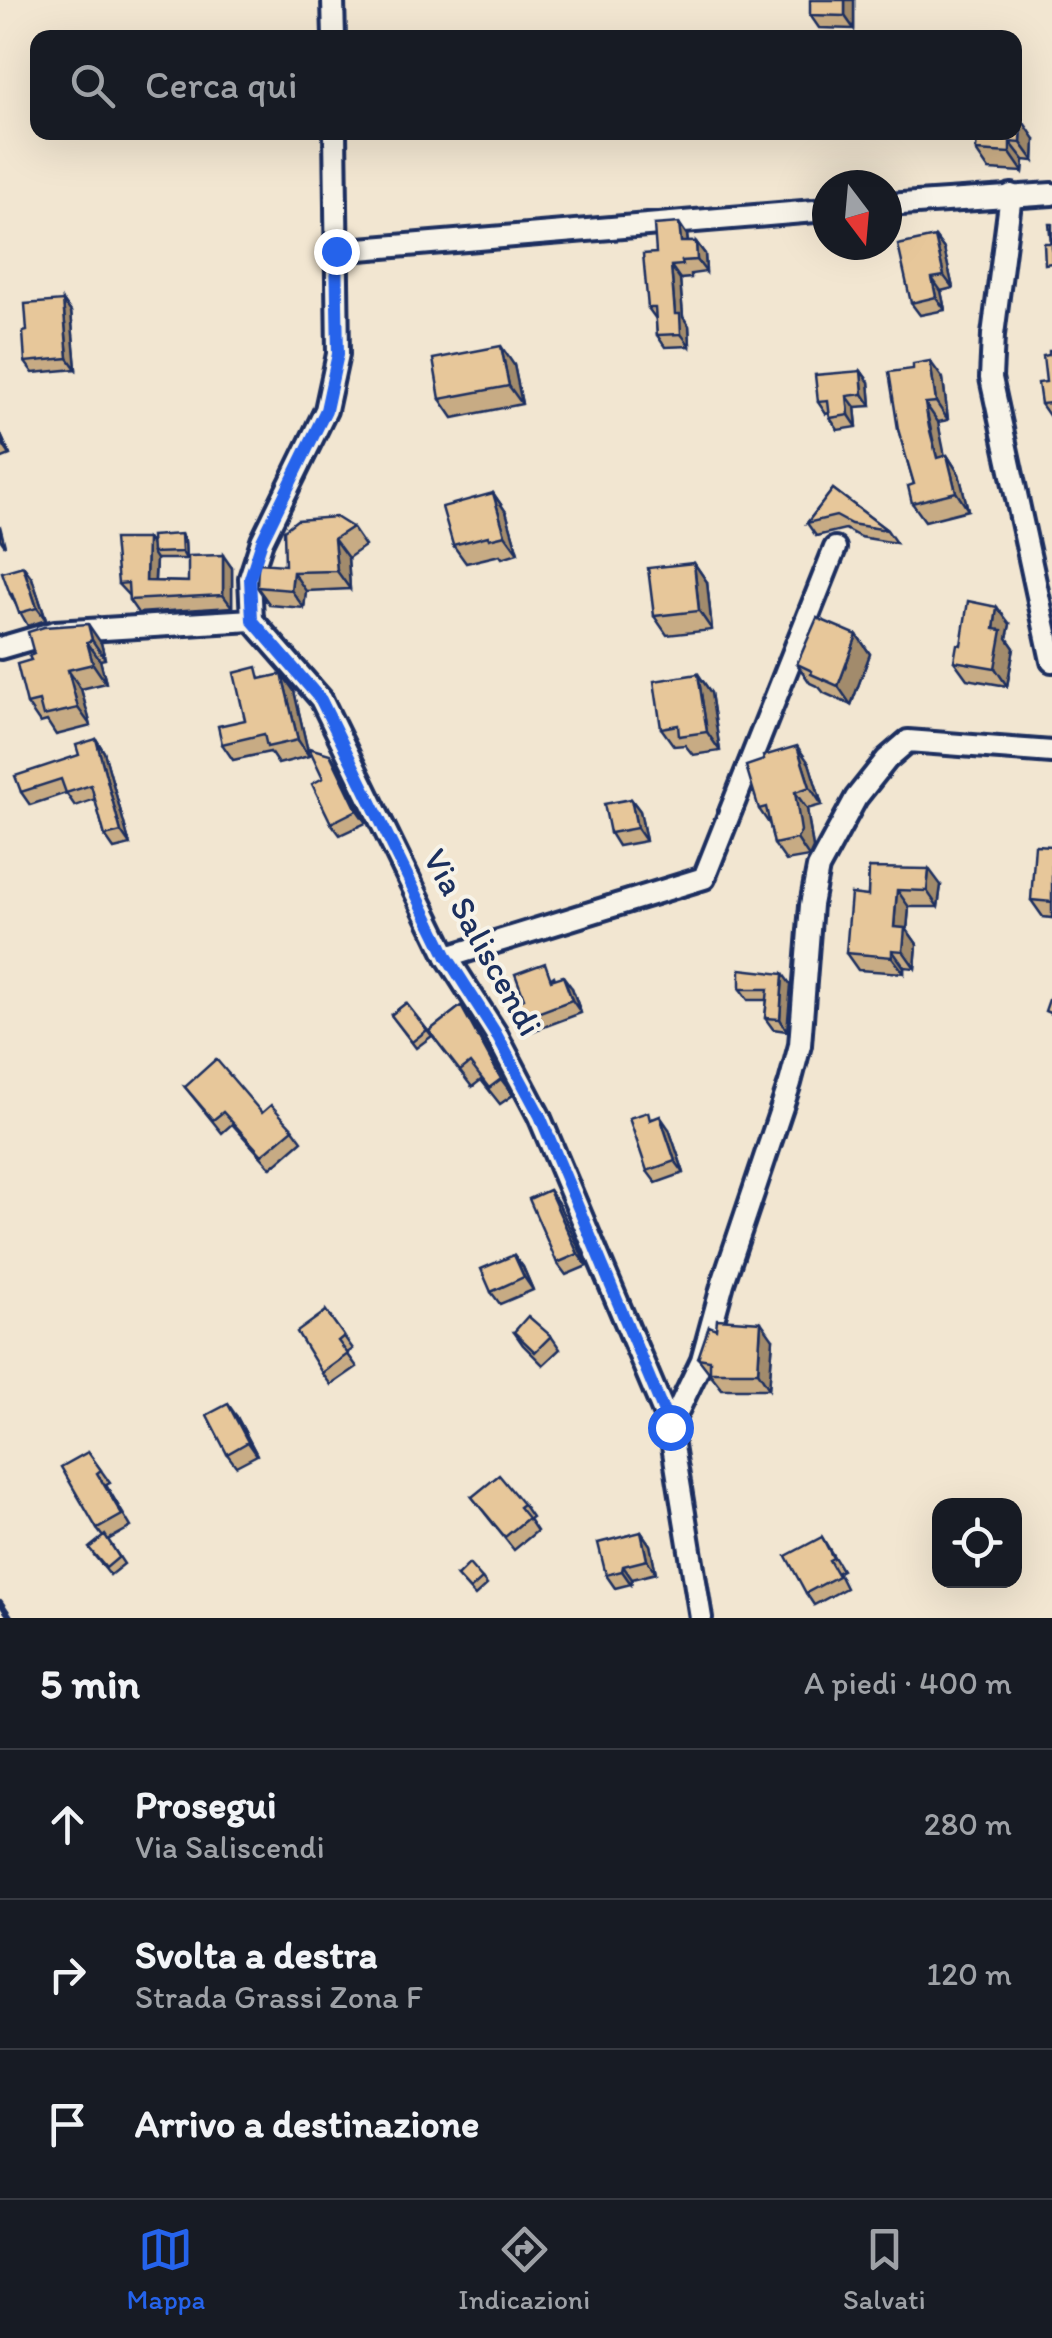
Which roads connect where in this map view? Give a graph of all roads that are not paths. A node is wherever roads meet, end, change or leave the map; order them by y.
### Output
1 (334, 0) edge
2 (334, 30) edge
3 (335, 140) edge
4 (1052, 194) edge
5 (1011, 195) junction
6 (902, 205) edge
7 (812, 211) edge
8 (336, 251) junction
9 (835, 548) dead end
10 (252, 620) junction
11 (0, 648) edge
12 (1052, 660) edge
13 (1052, 752) edge
14 (447, 957) junction
15 (670, 1427) junction
16 (701, 1618) edge

1 - 2 street
3 - 8 street
4 - 5 street
5 - 6 street
5 - 12 street
7 - 8 street
8 - 10 street
9 - 14 street
10 - 11 street
10 - 14 street, Via Saliscendi
13 - 15 street
14 - 15 street, Via Saliscendi
15 - 16 street, Via Saliscendi

